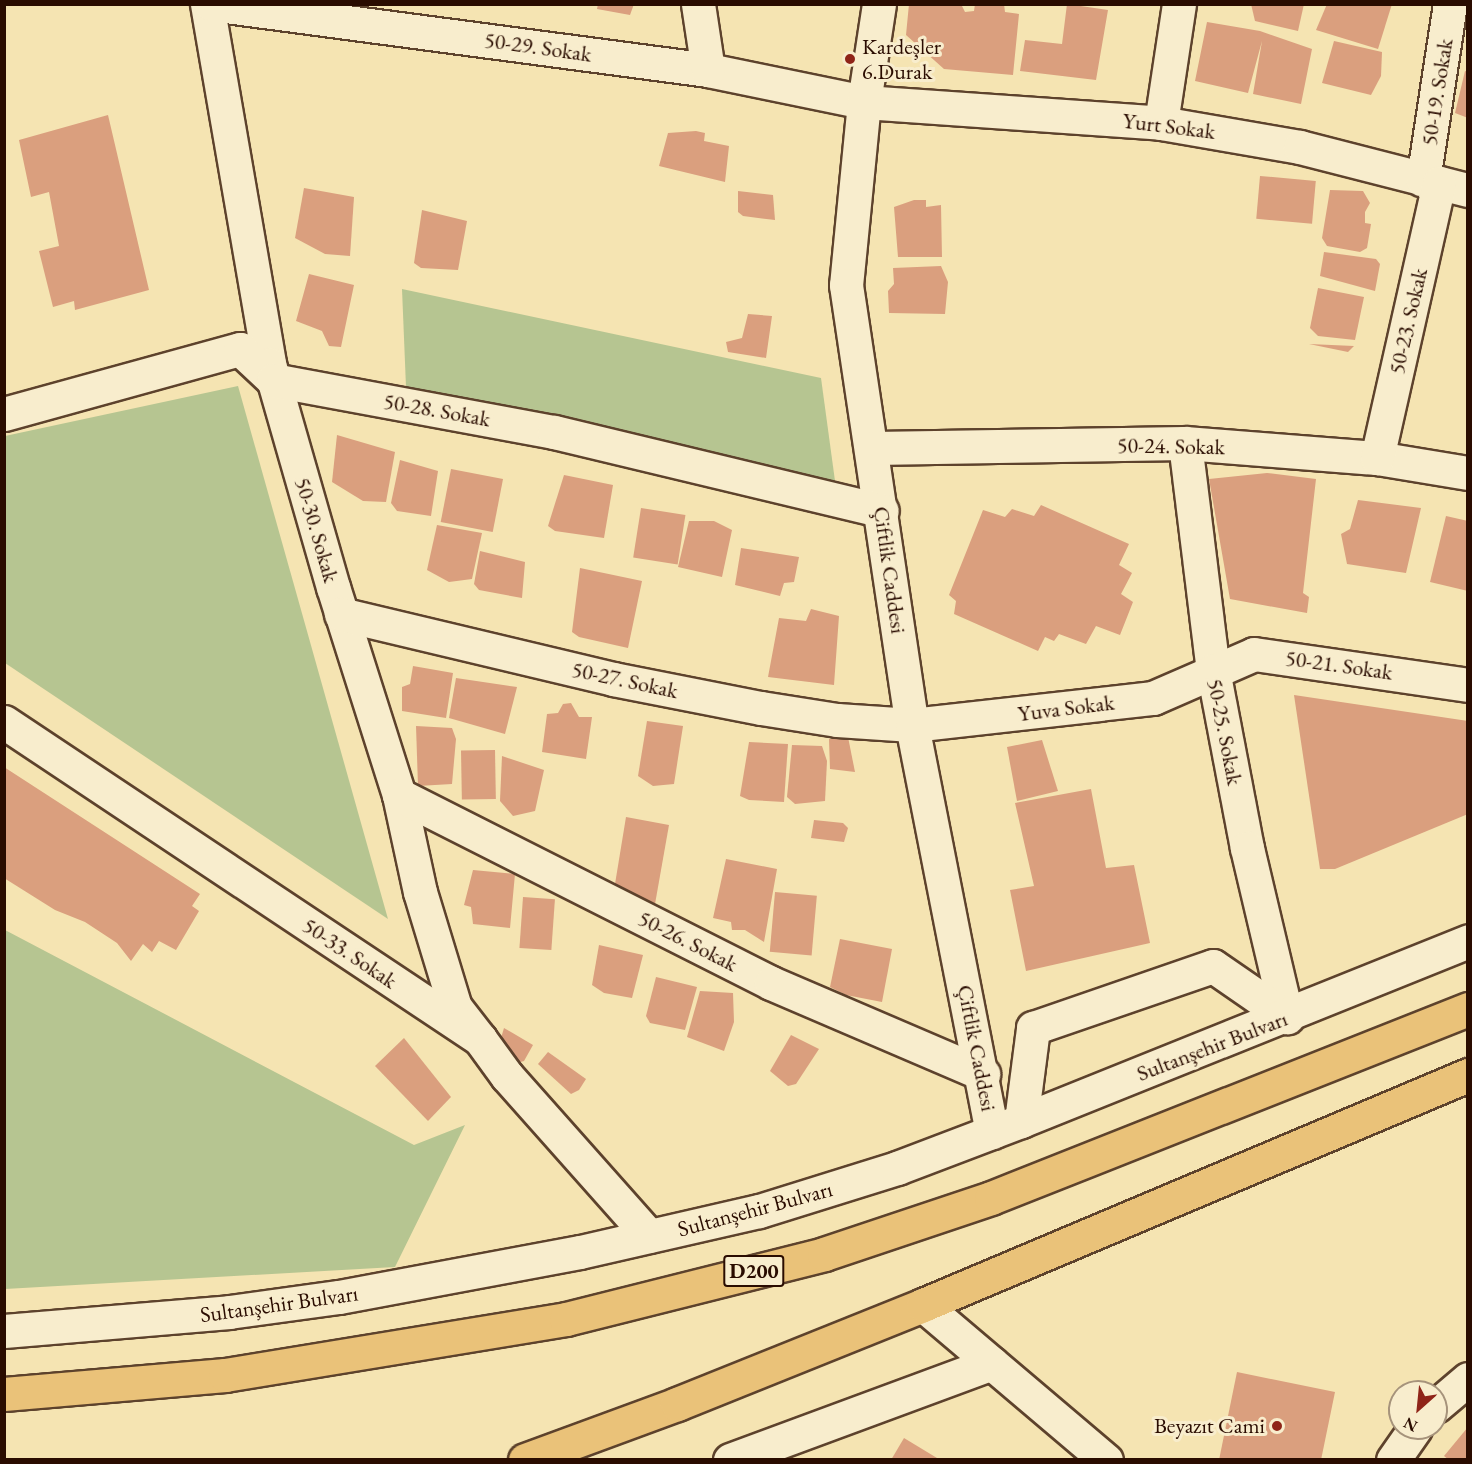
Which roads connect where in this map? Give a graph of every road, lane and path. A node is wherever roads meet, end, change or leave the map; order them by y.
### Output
1 (209, 4) edge
2 (698, 4) edge
3 (879, 4) edge
4 (1179, 4) edge
5 (1450, 4) edge
6 (278, 8) edge
7 (708, 70) junction
8 (864, 102) junction
9 (1161, 123) junction
10 (1443, 184) edge
11 (273, 380) junction
12 (4, 414) edge
13 (1185, 443) junction
14 (873, 448) junction
15 (1377, 458) junction
16 (1467, 473) edge
17 (882, 511) junction
18 (341, 614) junction
19 (1213, 670) junction
20 (1467, 685) edge
21 (4, 722) edge
22 (912, 725) junction
23 (399, 795) junction
24 (1467, 941) edge
25 (1467, 1009) edge
26 (1287, 1017) junction
27 (480, 1039) junction
28 (983, 1074) junction
29 (1467, 1075) edge
30 (1006, 1126) junction
31 (649, 1236) junction
32 (922, 1305) junction
33 (4, 1331) edge
34 (992, 1364) junction
35 (1467, 1379) edge
36 (4, 1394) edge
37 (1448, 1396) edge
38 (1407, 1440) edge
39 (802, 1445) edge
40 (525, 1460) edge
41 (730, 1460) edge
42 (1106, 1460) edge
43 (1393, 1460) edge

1 - 6 street, 50-29. Sokak
1 - 11 street, 50-30. Sokak
2 - 7 street
3 - 8 street, Çiftlik Caddesi
4 - 9 street
5 - 10 street, 50-19. Sokak
6 - 7 street, 50-29. Sokak
7 - 8 street, 50-29. Sokak
8 - 9 street, Yurt Sokak
8 - 14 street, Çiftlik Caddesi
9 - 10 street, Yurt Sokak
10 - 15 street, 50-23. Sokak
11 - 12 street
11 - 17 street, 50-28. Sokak
11 - 18 street, 50-30. Sokak
13 - 14 street, 50-24. Sokak
13 - 15 street, 50-24. Sokak
13 - 19 street, 50-25. Sokak
14 - 17 street, Çiftlik Caddesi
15 - 16 street, 50-24. Sokak
17 - 22 street, Çiftlik Caddesi
18 - 22 street, 50-27. Sokak
18 - 23 street, 50-30. Sokak
19 - 20 street, 50-21. Sokak
19 - 22 street, Yuva Sokak
19 - 26 street, 50-25. Sokak
21 - 27 street, 50-33. Sokak
22 - 28 street, Çiftlik Caddesi
23 - 27 street, 50-30. Sokak
23 - 28 street, 50-26. Sokak
24 - 26 street, Sultanşehir Bulvarı
25 - 36 highway, D200
26 - 30 street, Sultanşehir Bulvarı
26 - 30 street
27 - 31 street, 50-33. Sokak
28 - 30 street, Çiftlik Caddesi
29 - 32 highway
30 - 31 street, Sultanşehir Bulvarı
31 - 33 street, Sultanşehir Bulvarı
32 - 34 street
32 - 40 highway
34 - 39 street
34 - 42 street
35 - 37 street
38 - 43 street
39 - 41 street

